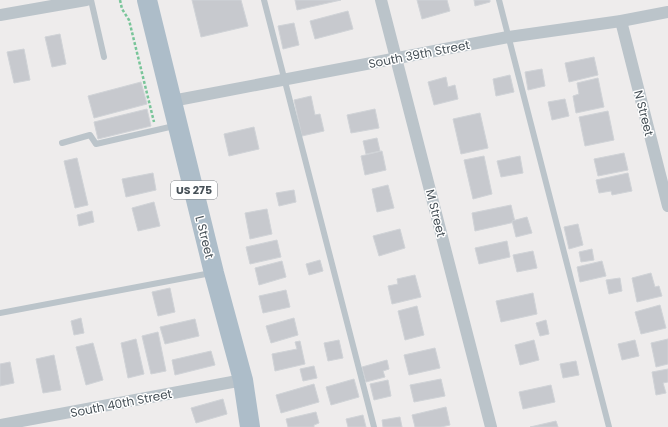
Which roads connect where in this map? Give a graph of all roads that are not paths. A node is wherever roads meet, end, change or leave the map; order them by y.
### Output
1 (91, 0) edge
2 (147, 0) edge
3 (264, 0) edge
4 (381, 0) edge
5 (499, 0) edge
6 (79, 1) edge
7 (668, 12) edge
8 (0, 15) edge
9 (621, 21) junction
10 (508, 37) junction
11 (104, 57) dead end
12 (396, 58) junction
13 (284, 79) junction
14 (172, 101) junction
15 (178, 125) junction
16 (62, 143) dead end
17 (668, 206) edge
18 (214, 272) junction
19 (0, 313) edge
20 (243, 380) junction
21 (0, 425) edge
22 (250, 427) edge
23 (263, 427) edge
24 (374, 427) edge
25 (491, 427) edge
26 (609, 427) edge

1 - 11 lane
2 - 14 main road, L Street / US 275
3 - 13 lane
4 - 12 street, M Street
5 - 10 lane
6 - 8 street
7 - 9 street, South 39th Street
9 - 10 street, South 39th Street
9 - 17 street, N Street
10 - 12 street, South 39th Street
10 - 26 lane
12 - 13 street, South 39th Street
12 - 25 street, M Street
13 - 14 street, South 39th Street
13 - 24 lane
14 - 15 main road, L Street / US 275
15 - 16 lane
15 - 18 main road, L Street / US 275
18 - 19 lane
18 - 20 main road, L Street / US 275
20 - 21 street, South 40th Street
20 - 22 main road, L Street / US 275
20 - 23 main road, L Street / US 275

